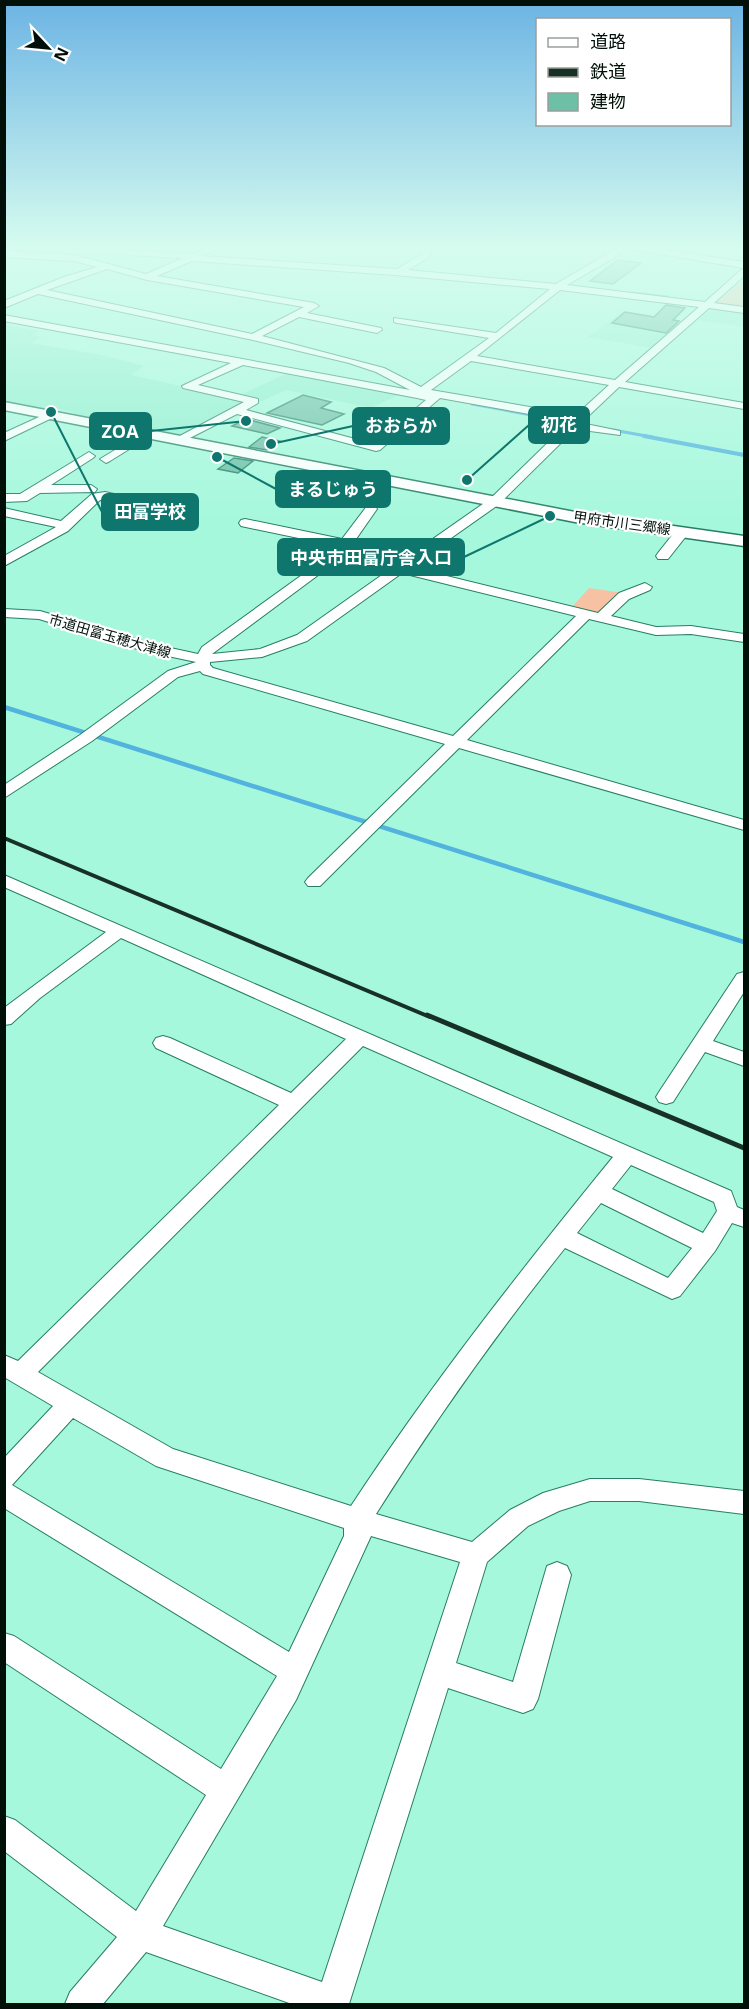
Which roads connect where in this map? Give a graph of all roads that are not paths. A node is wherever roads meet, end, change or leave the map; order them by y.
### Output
1 (128, 339) edge
2 (145, 339) edge
3 (261, 339) edge
4 (494, 339) edge
5 (669, 339) edge
6 (140, 341) junction
7 (283, 344) junction
8 (468, 357) junction
9 (251, 358) junction
10 (618, 383) junction
11 (418, 393) junction
12 (435, 398) junction
13 (4, 406) edge
14 (744, 406) edge
15 (237, 411) junction
16 (50, 415) junction
17 (575, 422) junction
18 (148, 433) junction
19 (616, 433) dead end
20 (4, 438) edge
21 (180, 440) junction
22 (89, 456) dead end
23 (106, 459) dead end
24 (36, 489) junction
25 (90, 489) dead end
26 (4, 498) edge
27 (494, 502) junction
28 (371, 509) dead end
29 (173, 511) dead end
30 (4, 512) edge
31 (245, 523) dead end
32 (64, 525) junction
33 (682, 532) junction
34 (744, 541) edge
35 (342, 549) junction
36 (663, 556) dead end
37 (4, 561) edge
38 (398, 568) junction
39 (645, 587) dead end
40 (4, 613) edge
41 (594, 616) junction
42 (744, 638) edge
43 (203, 662) junction
44 (455, 743) junction
45 (4, 793) edge
46 (744, 825) edge
47 (4, 880) edge
48 (314, 882) dead end
49 (119, 932) junction
50 (744, 978) edge
51 (4, 1019) edge
52 (359, 1038) junction
53 (164, 1043) dead end
54 (702, 1044) junction
55 (744, 1059) edge
56 (666, 1098) dead end
57 (294, 1103) junction
58 (628, 1154) junction
59 (598, 1192) junction
60 (736, 1216) edge
61 (562, 1236) junction
62 (707, 1245) junction
63 (12, 1370) edge
64 (70, 1404) junction
65 (4, 1477) edge
66 (4, 1494) edge
67 (744, 1502) edge
68 (357, 1520) junction
69 (476, 1555) junction
70 (557, 1575) dead end
71 (4, 1646) edge
72 (295, 1671) junction
73 (438, 1671) junction
74 (226, 1790) junction
75 (4, 1831) edge
76 (140, 1934) junction
77 (332, 2003) edge
78 (82, 2004) edge

1 - 6 street
2 - 6 street
3 - 7 street
4 - 8 street
5 - 10 street, 市道田富玉穂大津線
6 - 9 street
7 - 9 street
7 - 11 street
8 - 10 street
8 - 11 street
9 - 11 street
9 - 15 street
10 - 14 street
10 - 17 street, 市道田富玉穂大津線
11 - 12 street
11 - 17 street
12 - 15 street
12 - 17 street
13 - 16 main road, 甲府市川三郷線
15 - 21 street
16 - 18 main road, 甲府市川三郷線
16 - 20 street
17 - 19 street
17 - 27 street, 市道田富玉穂大津線
18 - 21 main road, 甲府市川三郷線
18 - 23 street
21 - 27 main road, 甲府市川三郷線
22 - 24 street
24 - 25 street
24 - 26 street
27 - 33 main road, 甲府市川三郷線
27 - 38 street, 市道田富玉穂大津線
28 - 35 street
29 - 32 street
30 - 32 street
31 - 35 street
32 - 37 street
33 - 34 main road, 甲府市川三郷線
33 - 36 street
35 - 38 street
35 - 43 street
38 - 41 street
38 - 43 street, 市道田富玉穂大津線
39 - 41 street
40 - 43 street, 市道田富玉穂大津線
41 - 42 street
41 - 44 street
43 - 44 street
43 - 45 street
44 - 46 street
44 - 48 street
47 - 49 street
49 - 51 street
49 - 52 street
50 - 54 street
52 - 57 street
52 - 58 street
53 - 57 street
54 - 55 street
54 - 56 street
57 - 63 street
58 - 59 street
58 - 60 street
59 - 61 street
59 - 62 street
60 - 62 street
61 - 62 street
61 - 68 street
63 - 64 street
64 - 65 street
64 - 68 street
66 - 72 street
67 - 69 street
68 - 69 street
68 - 72 street
69 - 73 street
70 - 73 street
71 - 74 street
72 - 74 street
73 - 77 street
74 - 76 street
75 - 76 street
76 - 77 street
76 - 78 street

